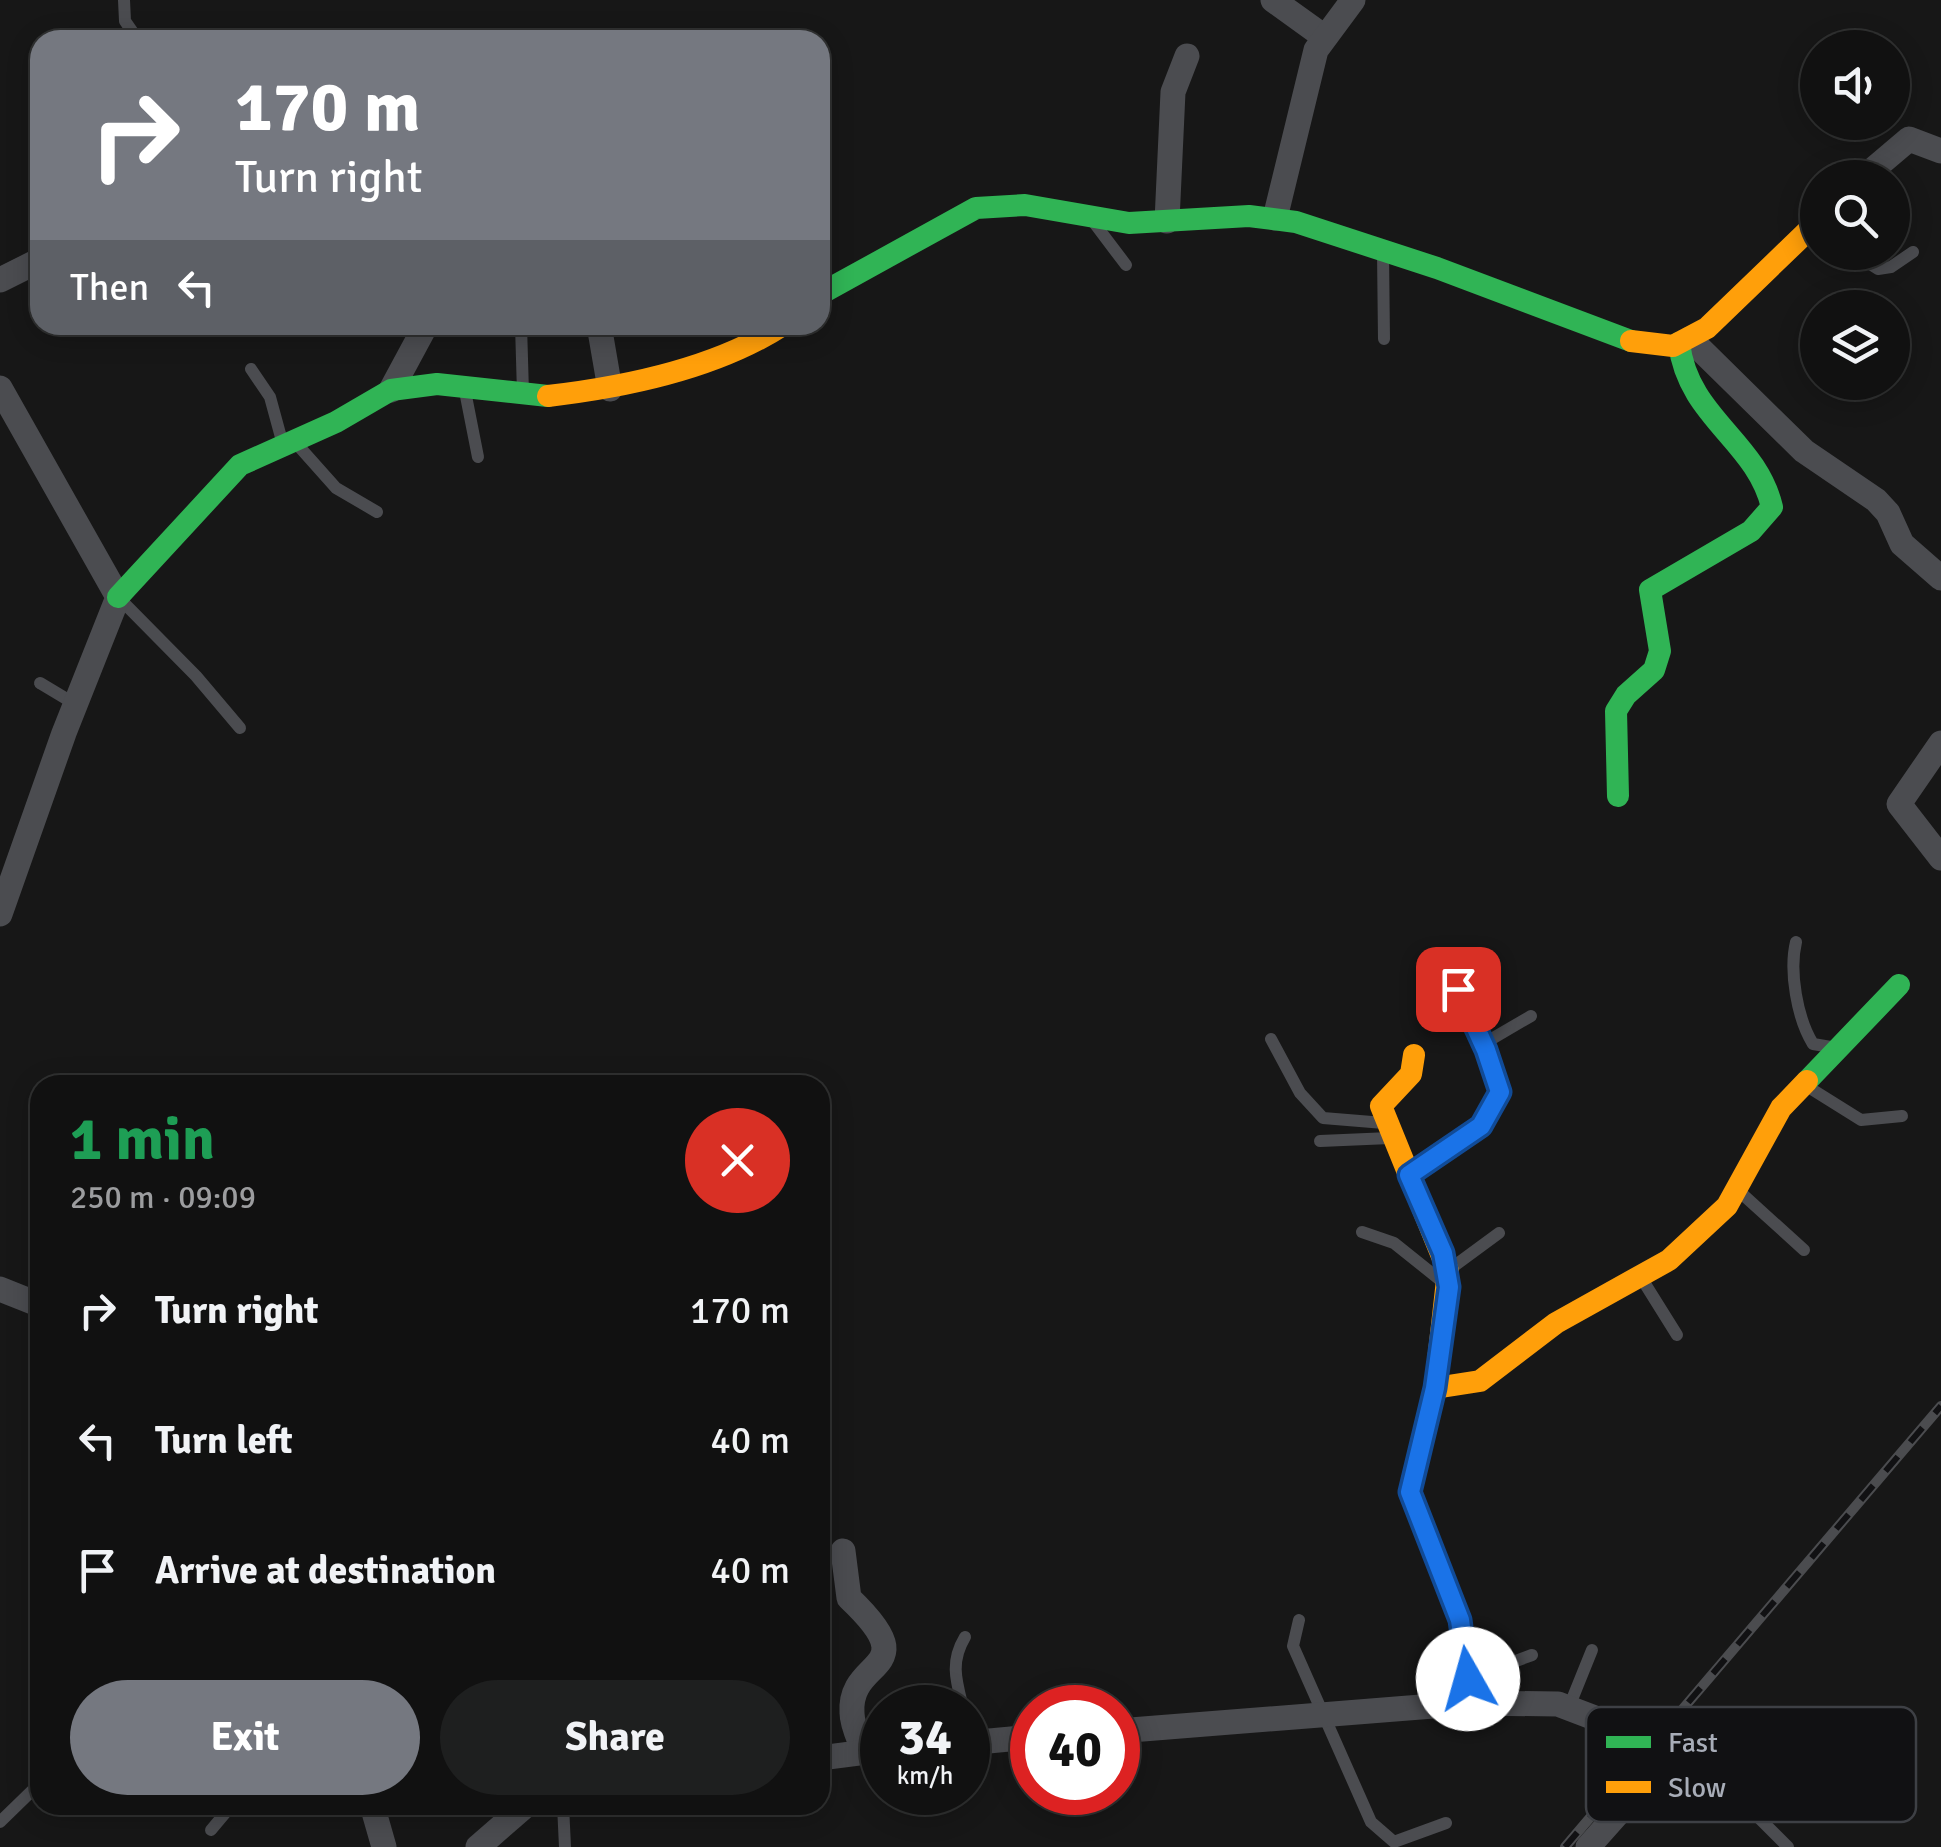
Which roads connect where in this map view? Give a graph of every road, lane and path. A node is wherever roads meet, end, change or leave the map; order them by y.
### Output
1 (124, 0) edge
2 (1273, 0) edge
3 (1353, 0) edge
4 (131, 30) edge
5 (1322, 36) junction
6 (1187, 56) dead end
7 (1941, 151) edge
8 (1884, 160) edge
9 (1275, 218) junction
10 (1095, 219) junction
11 (1167, 221) junction
12 (1800, 236) edge
13 (1384, 251) junction
14 (30, 265) edge
15 (1126, 265) dead end
16 (0, 280) edge
17 (830, 288) edge
18 (421, 335) edge
19 (521, 335) edge
20 (601, 335) edge
21 (768, 335) edge
22 (1384, 339) dead end
23 (1685, 341) junction
24 (251, 368) dead end
25 (0, 388) edge
26 (464, 388) junction
27 (391, 390) junction
28 (610, 390) junction
29 (523, 396) junction
30 (288, 442) junction
31 (478, 457) dead end
32 (377, 512) dead end
33 (1941, 578) edge
34 (118, 598) junction
35 (40, 683) dead end
36 (75, 704) junction
37 (240, 728) dead end
38 (1941, 742) edge
39 (1618, 796) dead end
40 (1941, 858) edge
41 (0, 914) edge
42 (1796, 942) dead end
43 (1473, 972) dead end
44 (1899, 985) dead end
45 (1530, 1016) dead end
46 (1271, 1040) dead end
47 (1483, 1044) junction
48 (1839, 1046) junction
49 (1414, 1056) dead end
50 (1803, 1084) junction
51 (1902, 1116) dead end
52 (1389, 1130) junction
53 (1320, 1142) dead end
54 (1409, 1175) junction
55 (1738, 1191) junction
56 (1362, 1232) dead end
57 (1499, 1233) dead end
58 (1804, 1250) dead end
59 (1641, 1276) junction
60 (1449, 1279) junction
61 (0, 1289) edge
62 (30, 1301) edge
63 (1678, 1336) dead end
64 (1435, 1388) junction
65 (844, 1551) dead end
66 (1299, 1620) dead end
67 (965, 1637) dead end
68 (1592, 1650) dead end
69 (1532, 1655) dead end
70 (862, 1685) edge
71 (957, 1685) edge
72 (860, 1687) edge
73 (1469, 1691) junction
74 (1570, 1707) junction
75 (1586, 1714) edge
76 (1322, 1716) junction
77 (860, 1727) edge
78 (1140, 1729) edge
79 (860, 1753) edge
80 (830, 1757) edge
81 (30, 1793) edge
82 (224, 1815) edge
83 (375, 1815) edge
84 (515, 1815) edge
85 (564, 1815) edge
86 (0, 1822) edge
87 (1610, 1822) edge
88 (1763, 1822) edge
89 (1446, 1823) dead end
90 (211, 1830) dead end
91 (384, 1847) edge
92 (478, 1847) edge
93 (566, 1847) edge
94 (1588, 1847) edge
95 (1788, 1847) edge

1 - 4 lane
2 - 5 street
3 - 5 street
5 - 9 street
6 - 11 street
7 - 8 street
9 - 11 street
9 - 13 street
10 - 11 street
10 - 15 lane
10 - 17 street
12 - 23 street
13 - 22 lane
13 - 23 street
14 - 16 street
18 - 27 street
19 - 29 lane
20 - 28 street
21 - 28 street
23 - 33 street
23 - 39 street
24 - 30 lane
25 - 34 street
26 - 27 street
26 - 29 street
26 - 31 lane
27 - 30 street
28 - 29 street
30 - 32 lane
30 - 34 street
34 - 36 street
34 - 37 lane
35 - 36 lane
36 - 41 street
38 - 40 street
42 - 48 lane
43 - 47 lane
44 - 48 street
45 - 47 lane
46 - 52 lane
47 - 54 lane
48 - 50 street
49 - 52 street
50 - 51 lane
50 - 55 street
52 - 53 lane
52 - 54 street
54 - 60 street
55 - 58 lane
55 - 59 street
56 - 60 lane
57 - 60 lane
59 - 63 lane
59 - 64 street
60 - 64 street
61 - 62 street
64 - 73 street
65 - 70 street
66 - 76 lane
67 - 71 lane
68 - 74 lane
69 - 73 lane
72 - 77 street
73 - 74 street
73 - 76 street
74 - 75 street
76 - 78 street
76 - 89 lane
79 - 80 street
81 - 86 lane
82 - 90 lane
83 - 91 street
84 - 92 street
85 - 93 lane
87 - 94 street
88 - 95 lane

